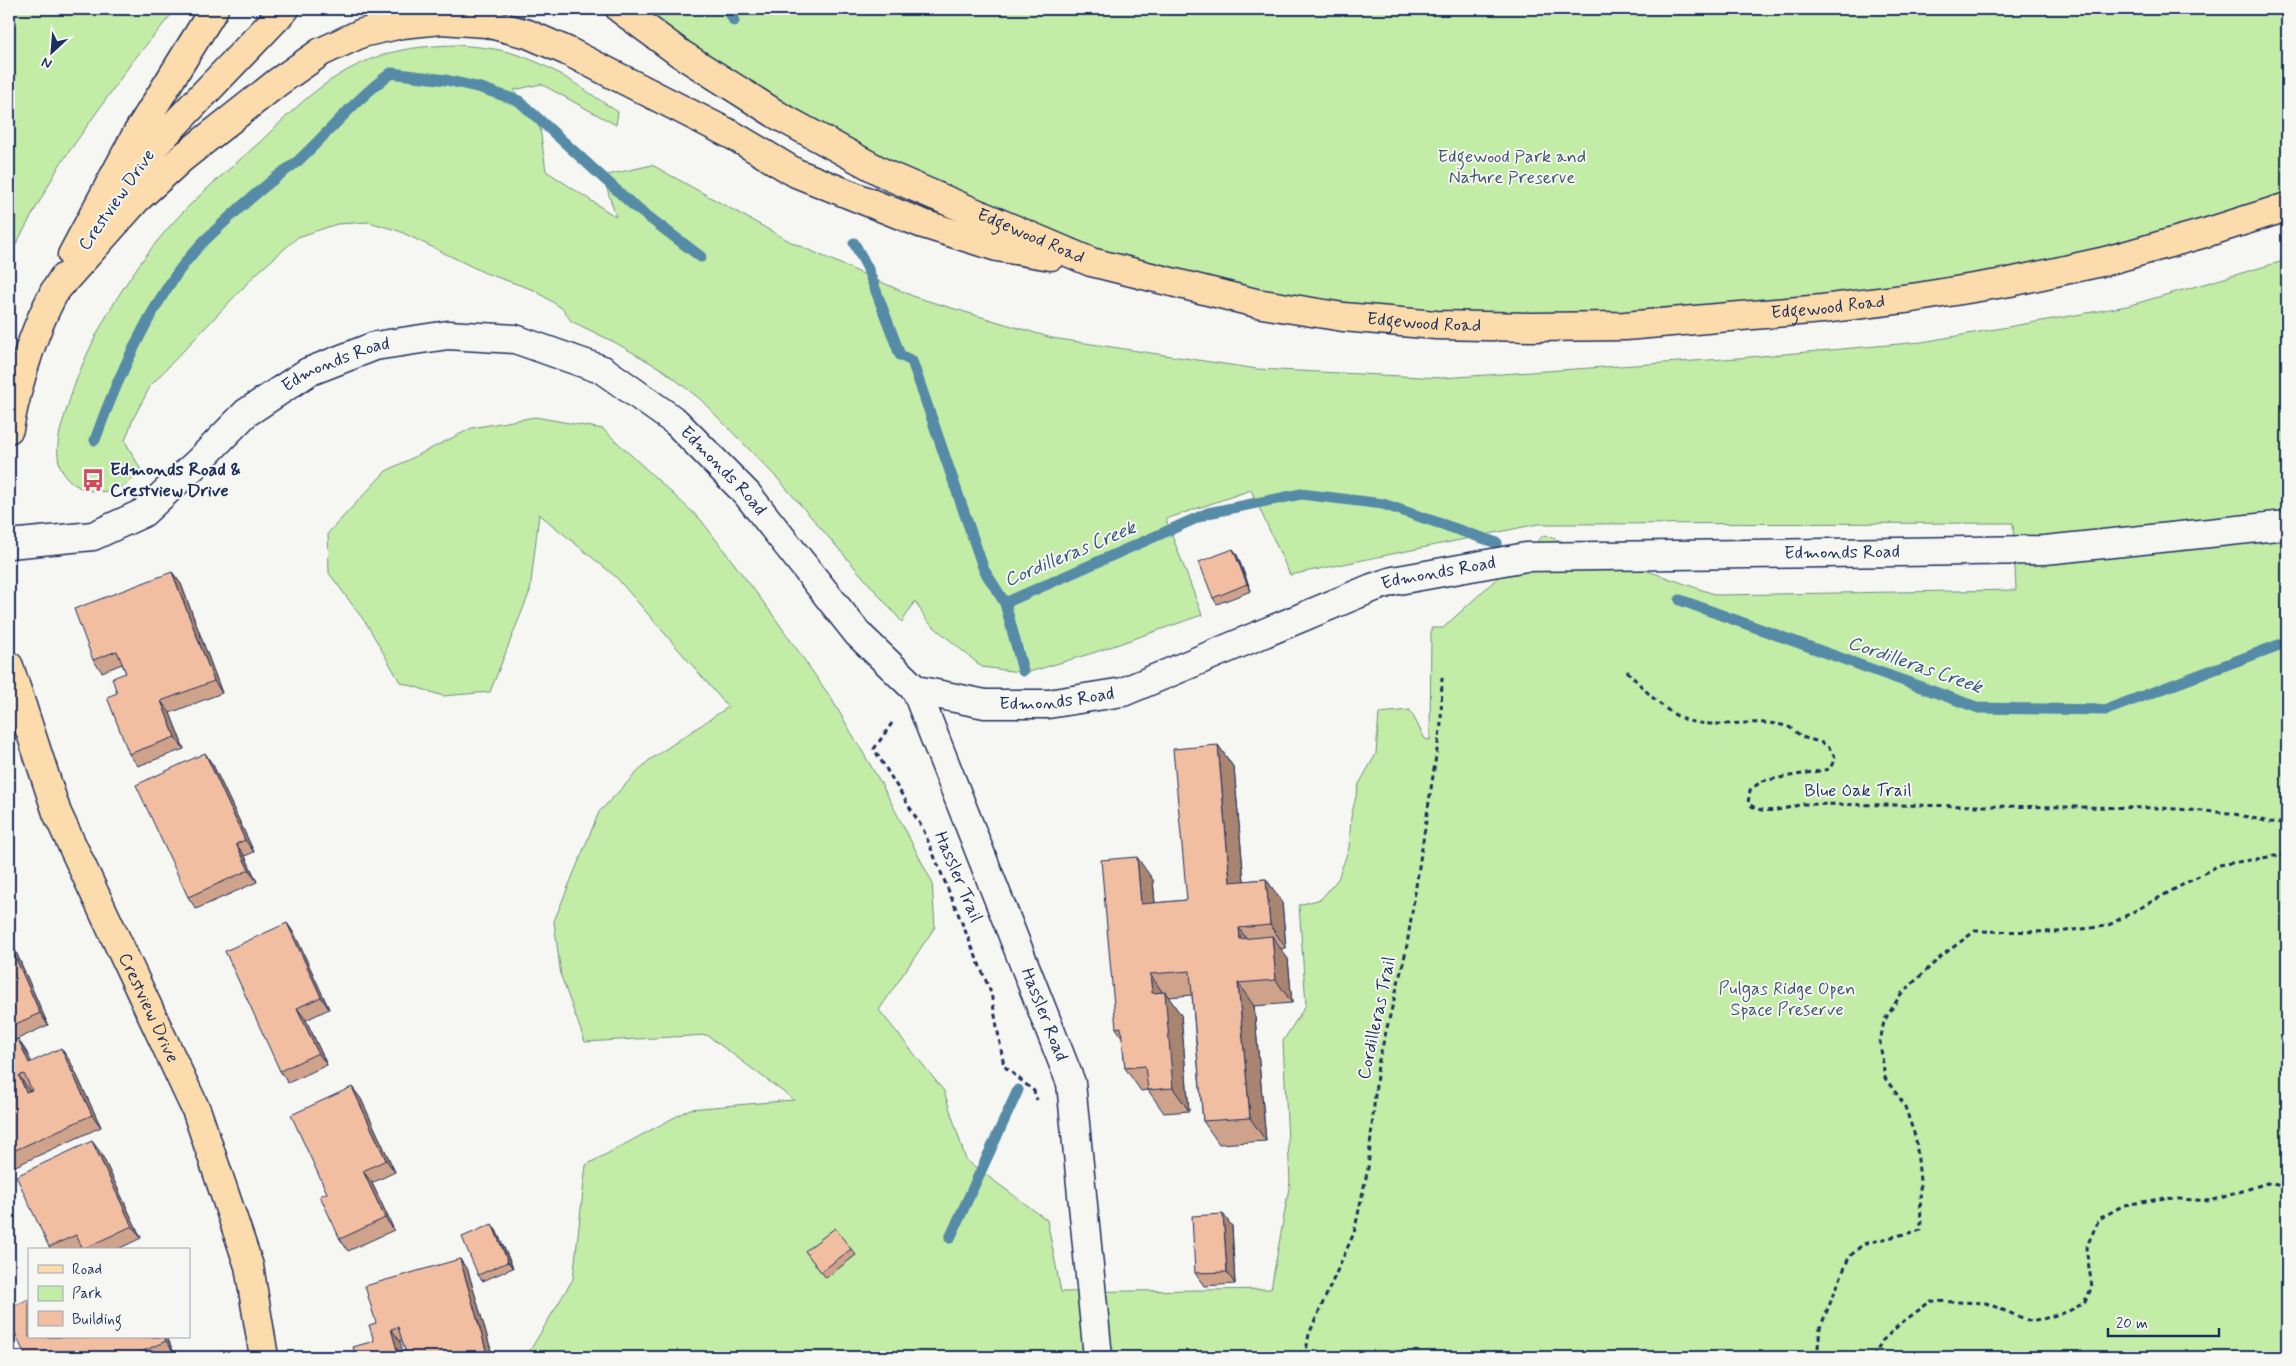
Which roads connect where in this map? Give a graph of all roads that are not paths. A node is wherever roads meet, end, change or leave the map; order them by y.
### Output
1 (214, 9) edge
2 (285, 9) edge
3 (620, 9) edge
4 (2287, 207) edge
5 (1091, 262) junction
6 (54, 292) junction
7 (9, 428) edge
8 (2287, 525) edge
9 (9, 544) edge
10 (9, 666) edge
11 (916, 690) junction
12 (264, 1357) edge
13 (1098, 1357) edge

1 - 6 main road
2 - 6 main road, Crestview Drive
3 - 5 main road, Edgewood Road
4 - 5 main road, Edgewood Road
5 - 6 main road
6 - 7 main road, Crestview Drive
8 - 11 street, Edmonds Road
9 - 11 street, Edmonds Road
10 - 12 main road, Crestview Drive
11 - 13 street, Hassler Road

